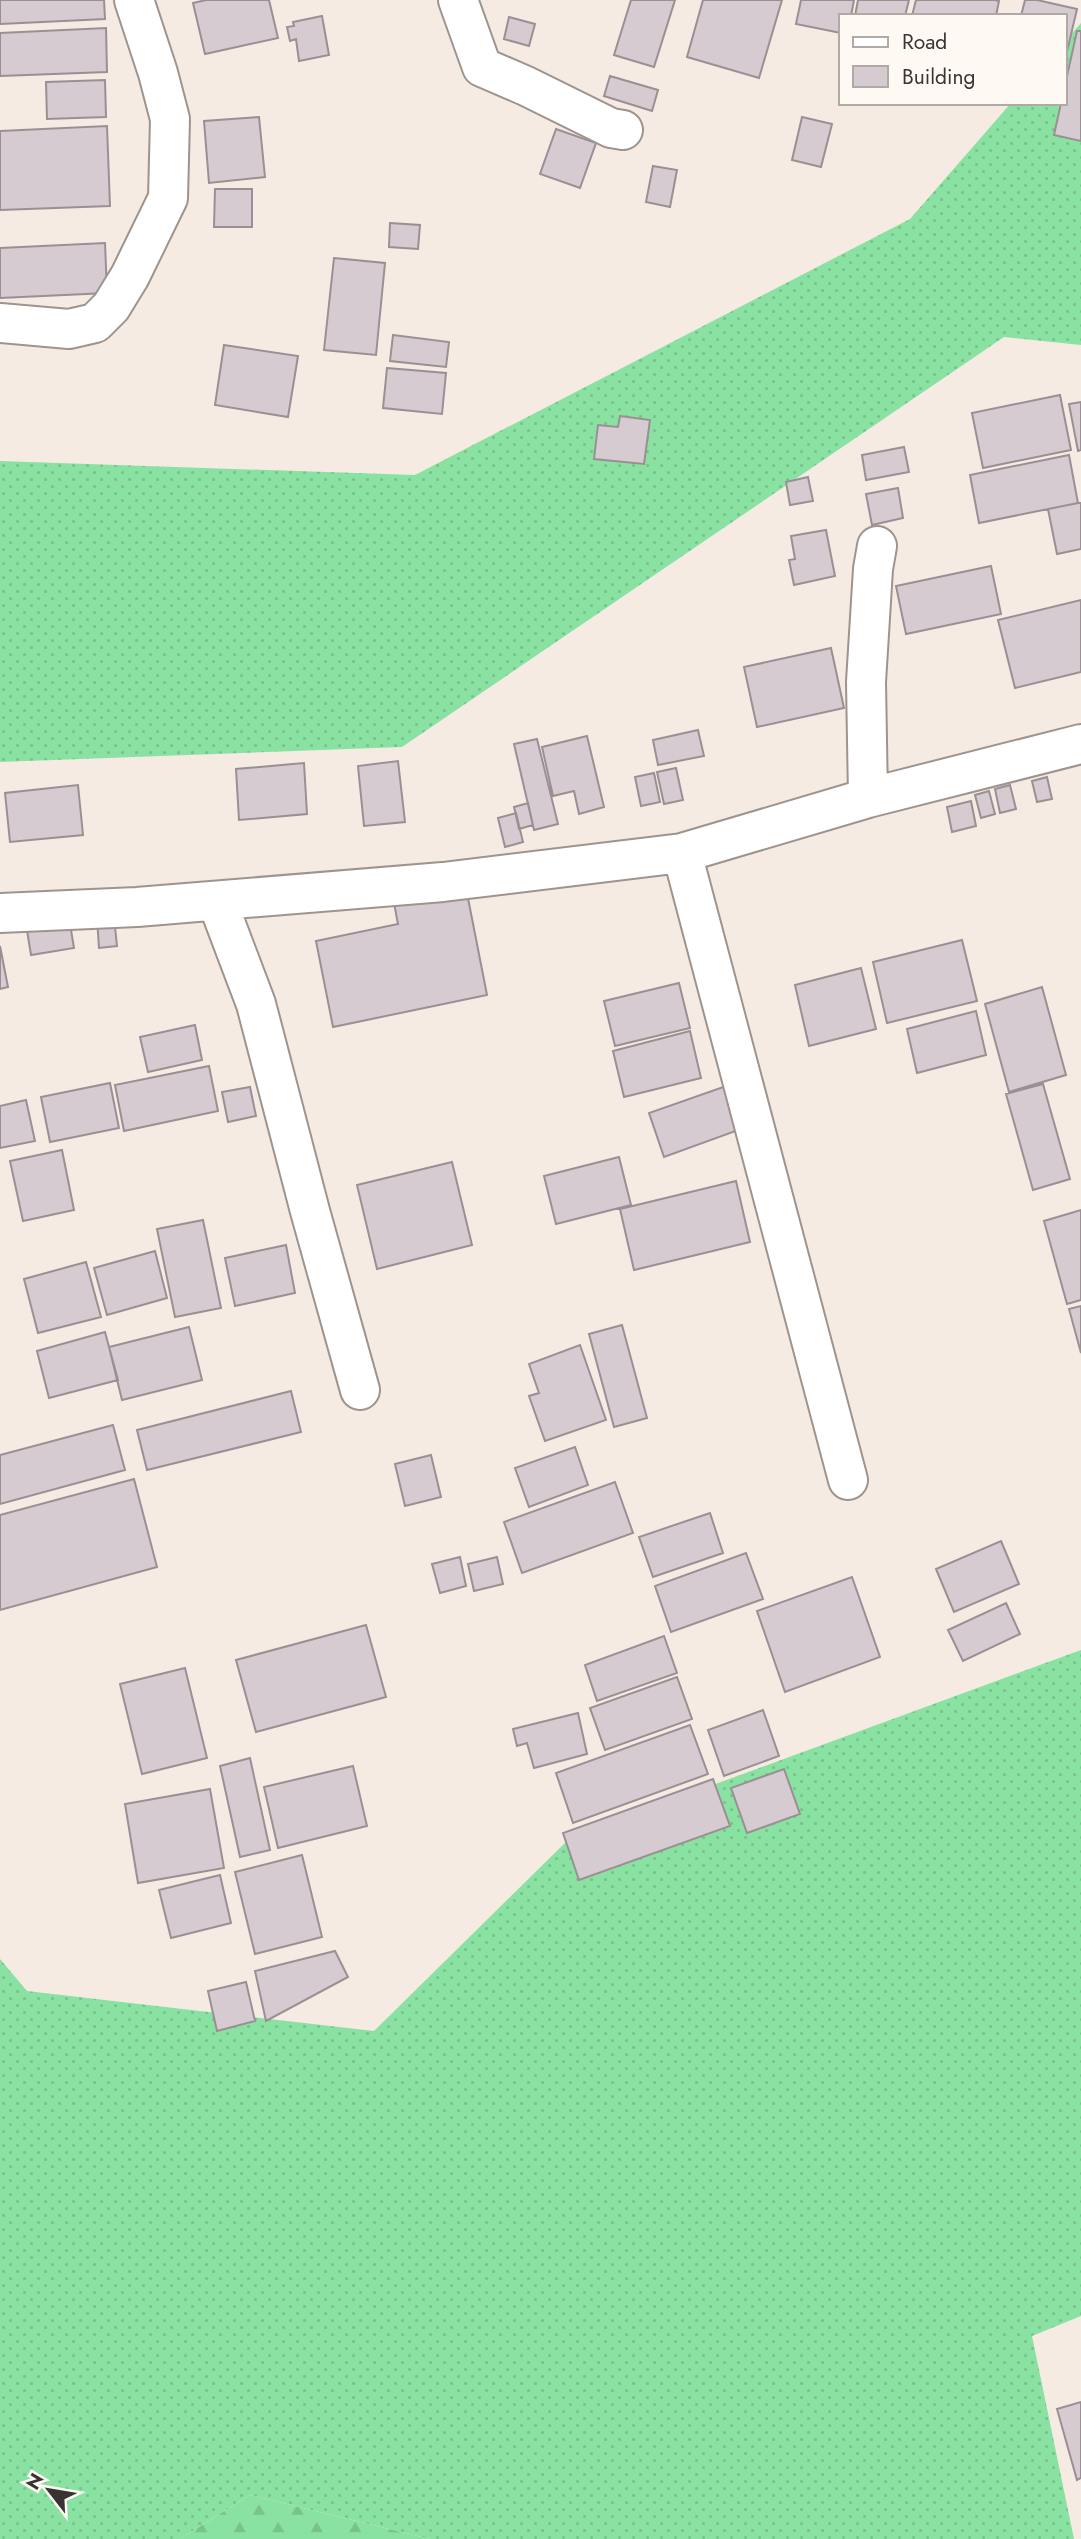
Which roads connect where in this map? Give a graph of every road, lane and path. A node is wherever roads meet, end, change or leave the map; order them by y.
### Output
1 (134, 0) edge
2 (458, 0) edge
3 (623, 130) dead end
4 (0, 323) edge
5 (877, 546) dead end
6 (1081, 744) edge
7 (868, 798) junction
8 (682, 853) junction
9 (217, 901) junction
10 (0, 913) edge
11 (360, 1390) dead end
12 (848, 1480) dead end

1 - 4 street
2 - 3 street
5 - 7 street
6 - 7 street
7 - 8 street
8 - 9 street
8 - 12 street
9 - 10 street
9 - 11 street

